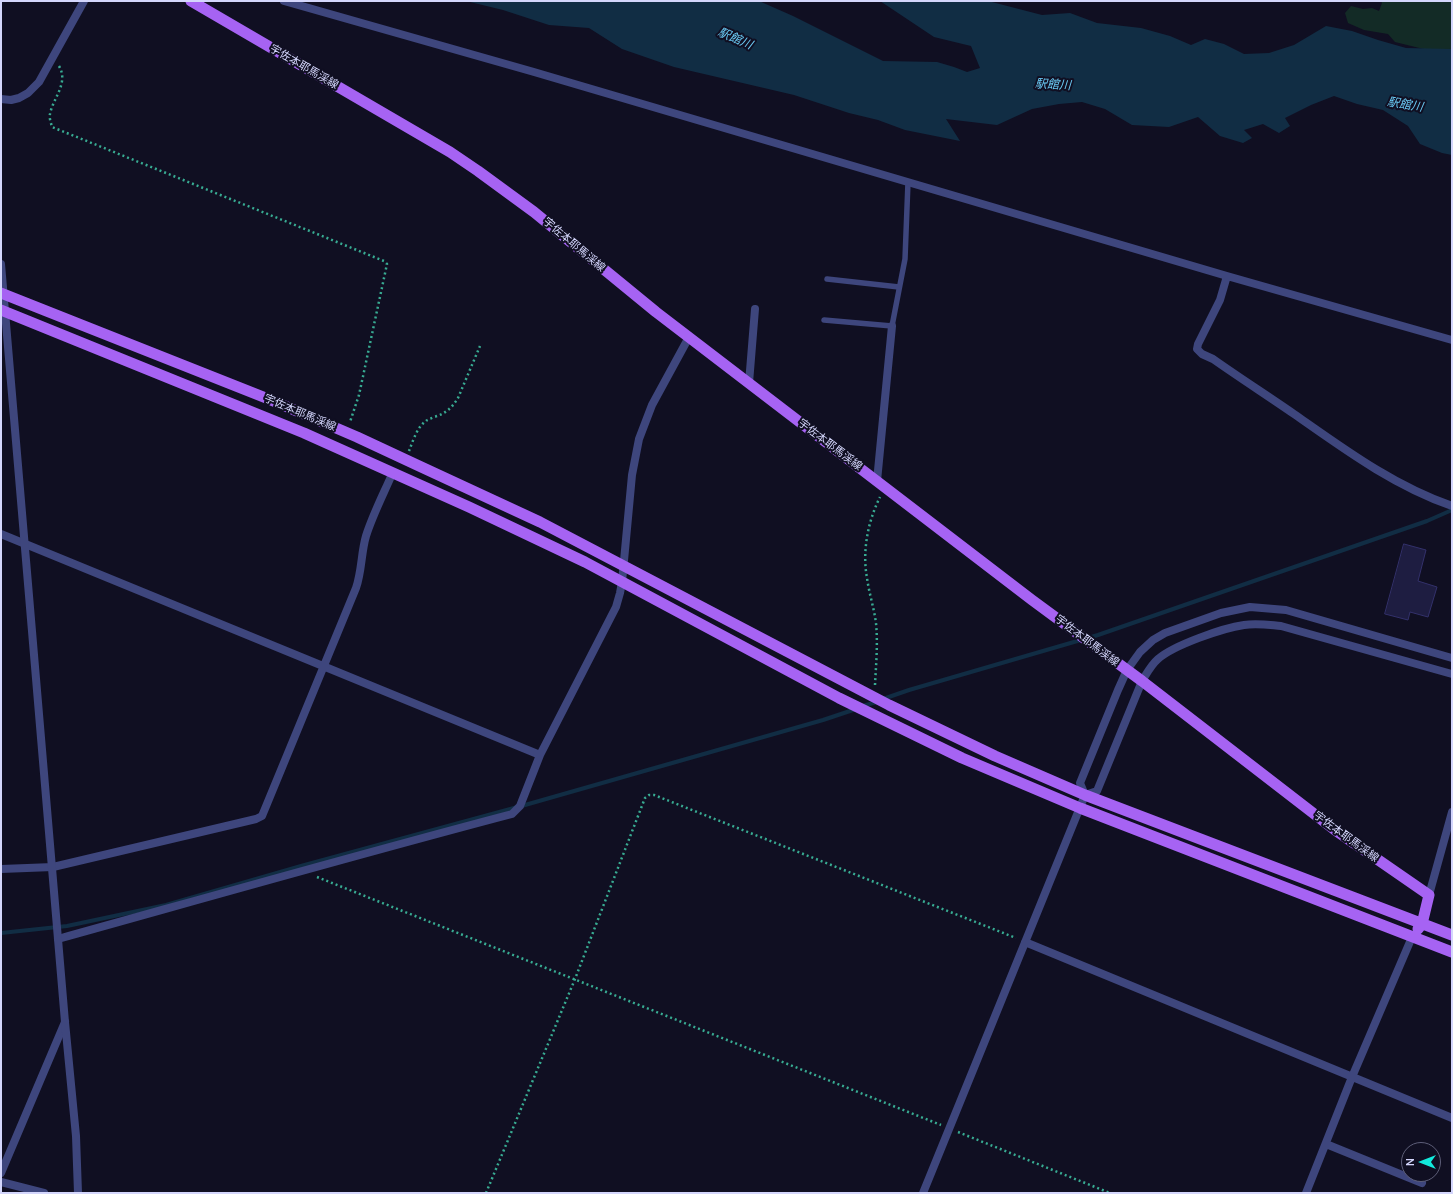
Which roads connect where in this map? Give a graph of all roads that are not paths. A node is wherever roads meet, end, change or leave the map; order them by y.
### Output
1 (84, 1) edge
2 (191, 1) edge
3 (284, 1) edge
4 (1, 99) edge
5 (908, 182) junction
6 (1, 264) edge
7 (1227, 276) junction
8 (827, 279) dead end
9 (900, 287) junction
10 (2, 294) edge
11 (755, 309) dead end
12 (4, 311) edge
13 (824, 320) dead end
14 (892, 326) junction
15 (689, 337) junction
16 (1452, 340) edge
17 (749, 383) junction
18 (393, 472) junction
19 (881, 484) junction
20 (1452, 506) edge
21 (1, 534) edge
22 (25, 544) junction
23 (623, 566) junction
24 (622, 582) junction
25 (1452, 658) edge
26 (324, 666) junction
27 (1127, 670) junction
28 (1452, 674) edge
29 (1142, 681) junction
30 (540, 755) junction
31 (1085, 794) junction
32 (1080, 808) junction
33 (1452, 812) edge
34 (53, 867) junction
35 (1, 869) edge
36 (1429, 895) junction
37 (1422, 924) junction
38 (1452, 935) edge
39 (1412, 937) junction
40 (58, 939) junction
41 (1025, 942) junction
42 (1452, 952) edge
43 (65, 1022) junction
44 (1352, 1077) junction
45 (1452, 1118) edge
46 (1326, 1144) junction
47 (1, 1173) edge
48 (1, 1182) edge
49 (1422, 1183) dead end
50 (44, 1193) edge
51 (78, 1193) edge
52 (923, 1193) edge
53 (1306, 1193) edge

1 - 4 street
2 - 15 main road, 宇佐本耶馬渓線
3 - 5 street
5 - 7 street
5 - 9 lane
6 - 10 street
7 - 16 street
7 - 20 street
8 - 9 lane
9 - 14 lane
10 - 12 street
10 - 23 main road, 宇佐本耶馬渓線
11 - 17 street
12 - 18 main road, 宇佐本耶馬渓線
12 - 22 street
13 - 14 lane
14 - 19 street
15 - 17 main road, 宇佐本耶馬渓線
15 - 23 street
17 - 19 main road, 宇佐本耶馬渓線
18 - 24 main road, 宇佐本耶馬渓線
18 - 26 street
19 - 27 main road, 宇佐本耶馬渓線
21 - 22 street
22 - 26 street
22 - 34 street
23 - 24 street
23 - 31 main road, 宇佐本耶馬渓線
24 - 30 street
24 - 32 main road, 宇佐本耶馬渓線
25 - 27 street
26 - 30 street
26 - 34 street
27 - 29 main road, 宇佐本耶馬渓線
27 - 31 street
28 - 29 street
29 - 31 street
29 - 36 main road, 宇佐本耶馬渓線
30 - 40 street
31 - 32 street
31 - 37 main road, 宇佐本耶馬渓線
32 - 39 main road, 宇佐本耶馬渓線
32 - 41 street
33 - 36 street
34 - 35 street
34 - 40 street
36 - 37 main road
37 - 38 main road, 宇佐本耶馬渓線
37 - 39 main road
39 - 42 main road, 宇佐本耶馬渓線
39 - 44 street
40 - 43 street
41 - 44 street
41 - 52 street
43 - 47 street
43 - 51 street
44 - 45 street
44 - 46 street
46 - 49 street
46 - 53 street
48 - 50 street

